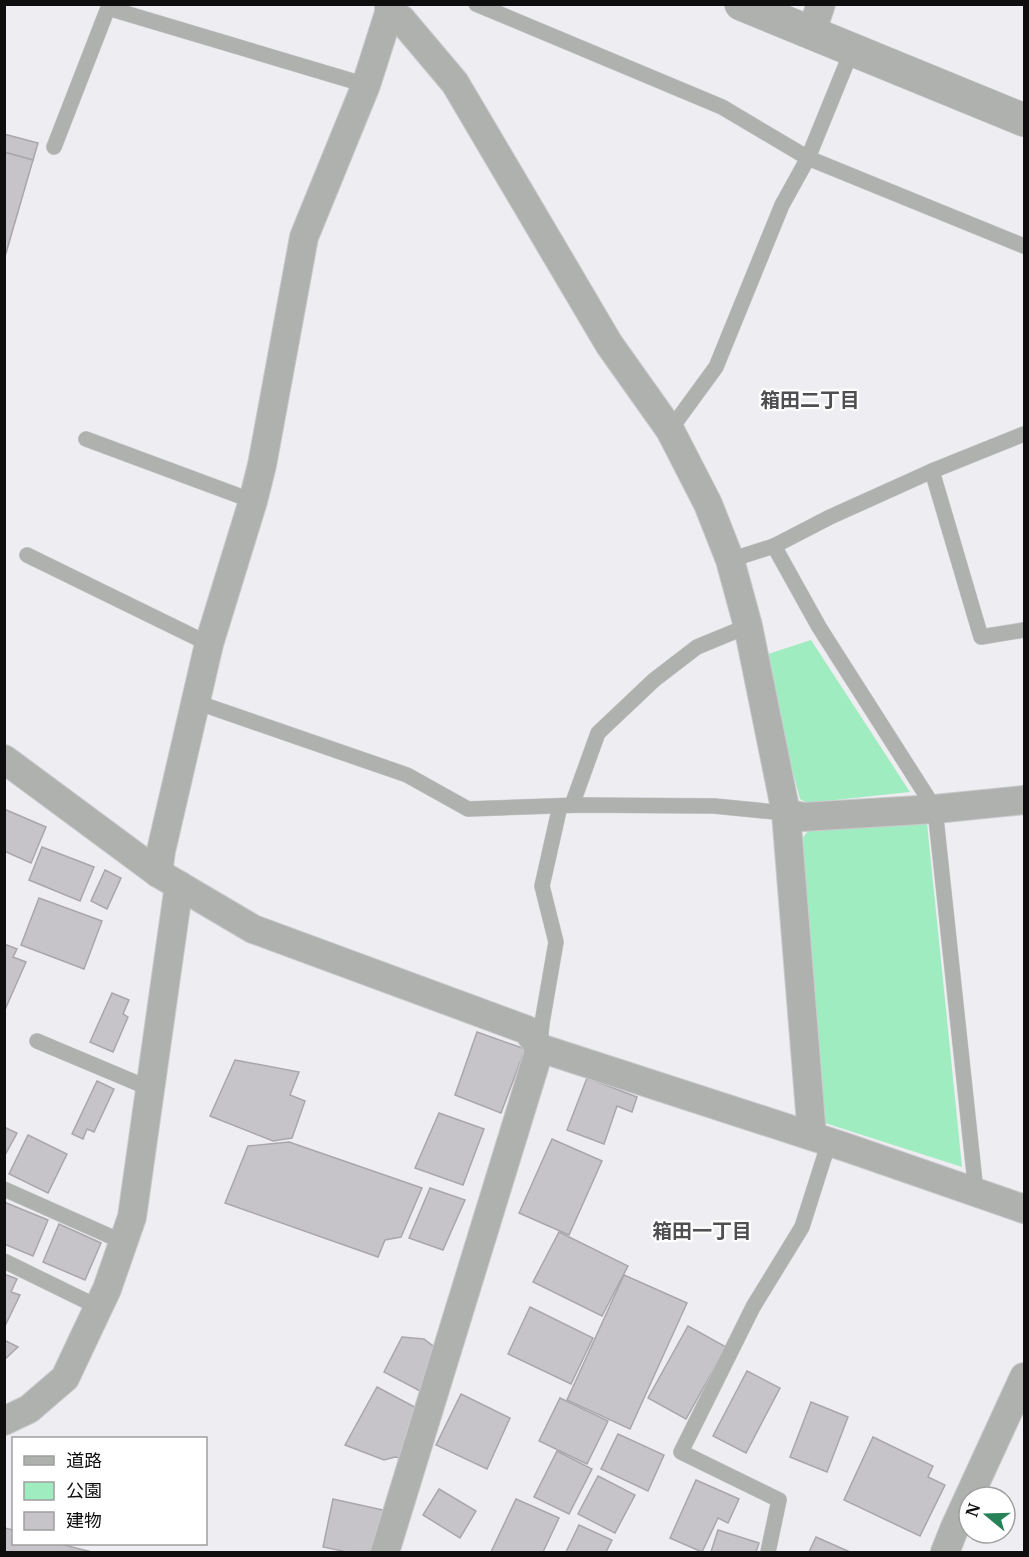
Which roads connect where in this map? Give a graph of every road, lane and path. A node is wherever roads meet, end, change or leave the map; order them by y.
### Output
1 (476, 4) edge
2 (741, 4) edge
3 (389, 9) edge
4 (816, 19) edge
5 (852, 50) junction
6 (366, 85) junction
7 (1024, 120) edge
8 (54, 147) dead end
9 (808, 158) junction
10 (1024, 246) edge
11 (670, 430) junction
12 (1024, 434) edge
13 (86, 439) dead end
14 (932, 471) junction
15 (253, 501) junction
16 (774, 546) junction
17 (27, 555) dead end
18 (730, 560) junction
19 (748, 626) junction
20 (1024, 630) edge
21 (209, 644) junction
22 (196, 702) junction
23 (4, 759) edge
24 (1024, 800) edge
25 (566, 806) junction
26 (935, 809) junction
27 (786, 813) junction
28 (169, 879) junction
29 (36, 1041) dead end
30 (540, 1048) junction
31 (151, 1089) junction
32 (821, 1139) junction
33 (4, 1189) edge
34 (976, 1192) junction
35 (1024, 1209) edge
36 (123, 1242) junction
37 (4, 1261) edge
38 (98, 1307) junction
39 (1022, 1392) edge
40 (4, 1420) edge
41 (385, 1552) edge
42 (768, 1552) edge
43 (945, 1552) edge

1 - 9 lane
2 - 4 street
3 - 6 street
3 - 11 street
4 - 5 street
5 - 7 street
5 - 9 lane
6 - 8 lane
6 - 15 street
9 - 10 lane
9 - 11 lane
11 - 18 street
12 - 14 lane
13 - 15 lane
14 - 16 lane
14 - 20 lane
15 - 21 street
16 - 18 lane
16 - 26 lane
17 - 21 lane
18 - 19 street
19 - 25 lane
19 - 27 street
21 - 22 street
22 - 25 lane
22 - 28 street
23 - 28 street
24 - 26 street
25 - 27 lane
25 - 30 lane
26 - 27 street
26 - 34 lane
27 - 32 street
28 - 30 street
28 - 31 street
29 - 31 lane
30 - 32 street
30 - 41 street
31 - 36 street
32 - 34 street
32 - 42 lane
33 - 36 lane
34 - 35 street
36 - 38 street
37 - 38 lane
38 - 40 street
39 - 43 street

